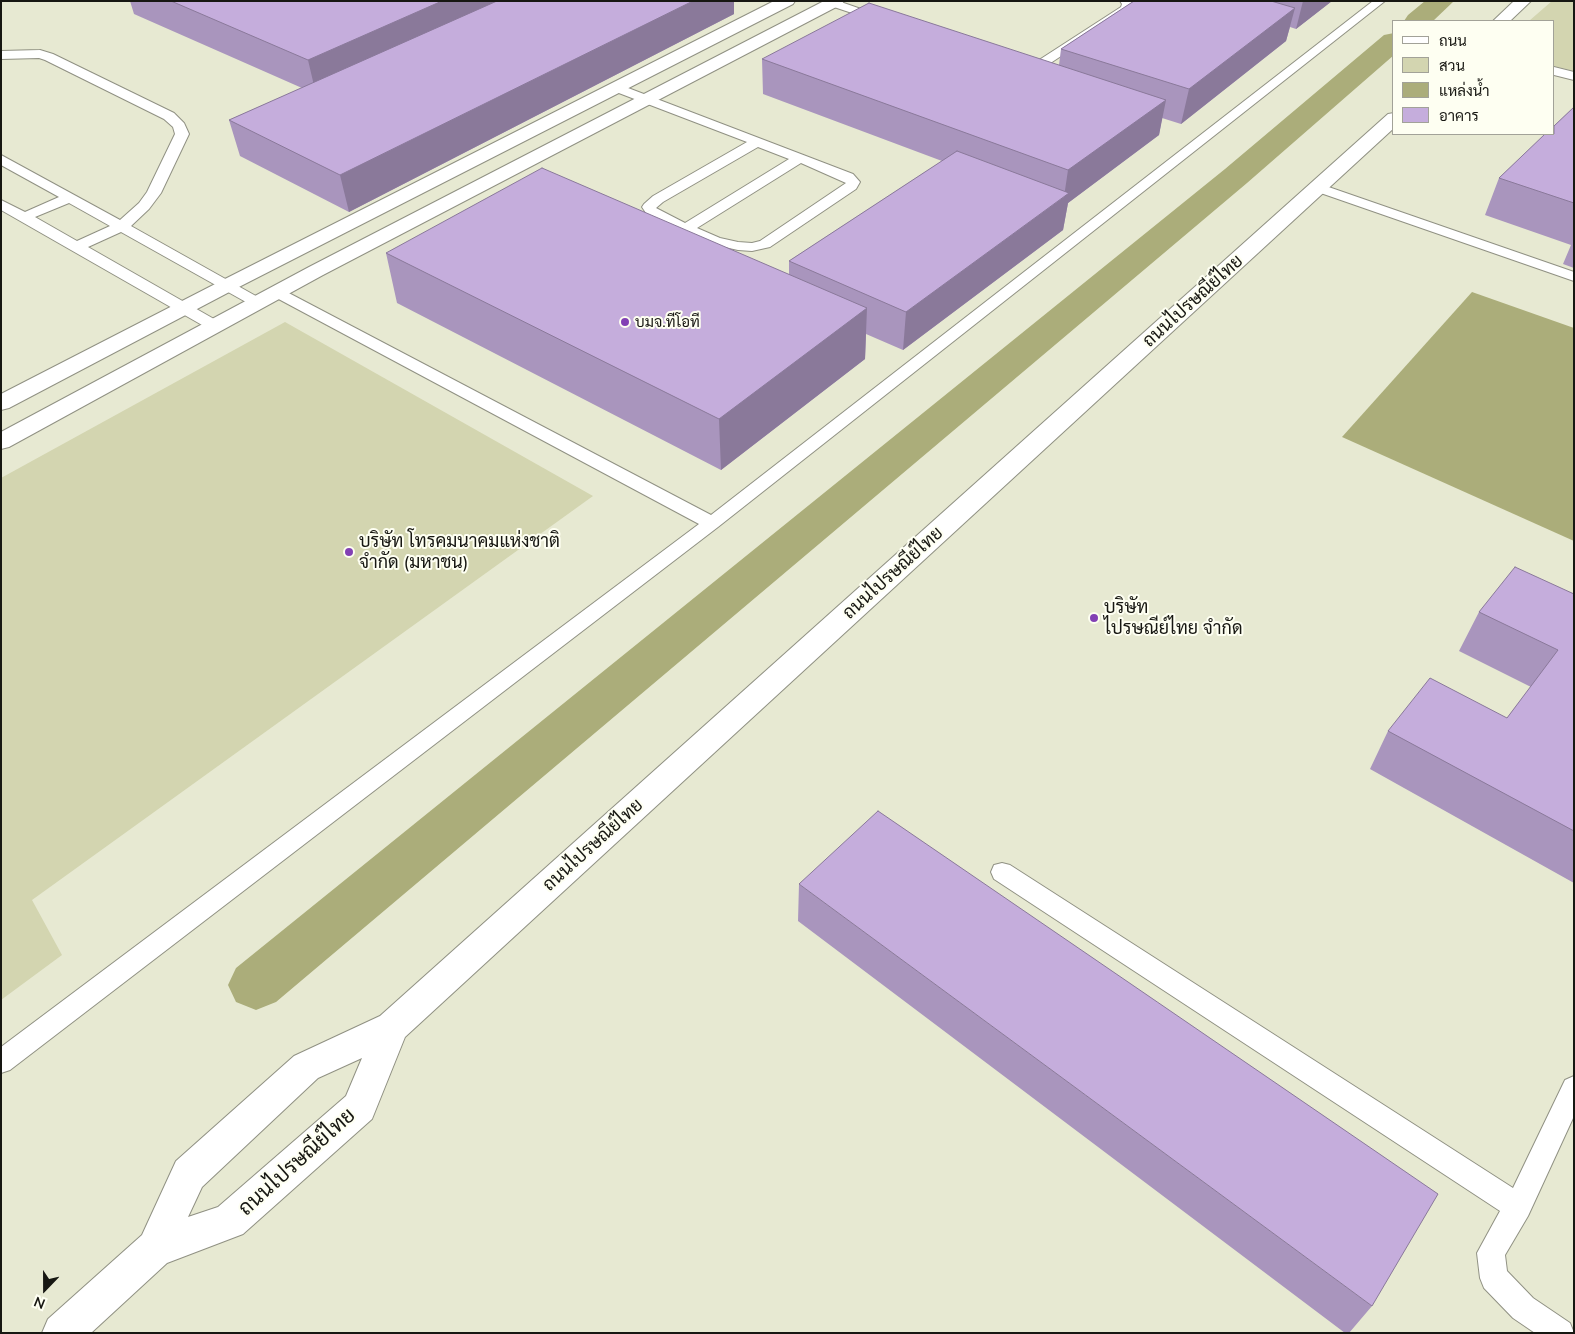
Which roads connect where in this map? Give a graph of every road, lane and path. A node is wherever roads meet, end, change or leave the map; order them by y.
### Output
1 (786, 1) edge
2 (1125, 1) edge
3 (1380, 1) edge
4 (1523, 1) edge
5 (834, 2) edge
6 (1502, 20) edge
7 (888, 22) edge
8 (1, 55) edge
9 (1006, 62) edge
10 (1555, 71) edge
11 (1574, 76) edge
12 (615, 88) junction
13 (645, 99) junction
14 (1392, 120) edge
15 (757, 142) junction
16 (1, 158) edge
17 (800, 158) junction
18 (1318, 188) junction
19 (70, 197) junction
20 (1, 204) edge
21 (24, 218) junction
22 (122, 226) junction
23 (686, 230) junction
24 (77, 247) junction
25 (1574, 277) edge
26 (228, 285) junction
27 (278, 293) junction
28 (258, 303) junction
29 (183, 309) junction
30 (215, 326) junction
31 (1, 403) edge
32 (1, 442) edge
33 (712, 523) junction
34 (1002, 872) dead end
35 (392, 1028) junction
36 (1, 1062) edge
37 (1574, 1088) edge
38 (1518, 1207) junction
39 (155, 1248) junction
40 (62, 1333) edge
41 (1560, 1333) edge

1 - 12 street
2 - 9 lane
3 - 33 lane
4 - 6 street
5 - 7 lane
5 - 13 street
8 - 22 lane
10 - 11 lane
12 - 13 lane
12 - 26 street
13 - 15 lane
13 - 27 street
14 - 18 street, ถนนไปรษณีย์ไทย
15 - 17 lane
15 - 23 lane
16 - 19 lane
17 - 23 lane
17 - 23 lane
18 - 25 lane
18 - 35 street, ถนนไปรษณีย์ไทย
19 - 21 lane
19 - 22 lane
20 - 21 lane
21 - 24 lane
22 - 24 lane
22 - 26 lane
24 - 29 lane
26 - 28 lane
26 - 29 street
27 - 28 street
27 - 33 lane
28 - 30 street
29 - 30 lane
29 - 31 street
30 - 32 street
33 - 36 lane
34 - 38 lane
35 - 39 street, ถนนไปรษณีย์ไทย
35 - 39 street, ถนนไปรษณีย์ไทย
37 - 38 lane
38 - 41 lane
39 - 40 street, ถนนไปรษณีย์ไทย

